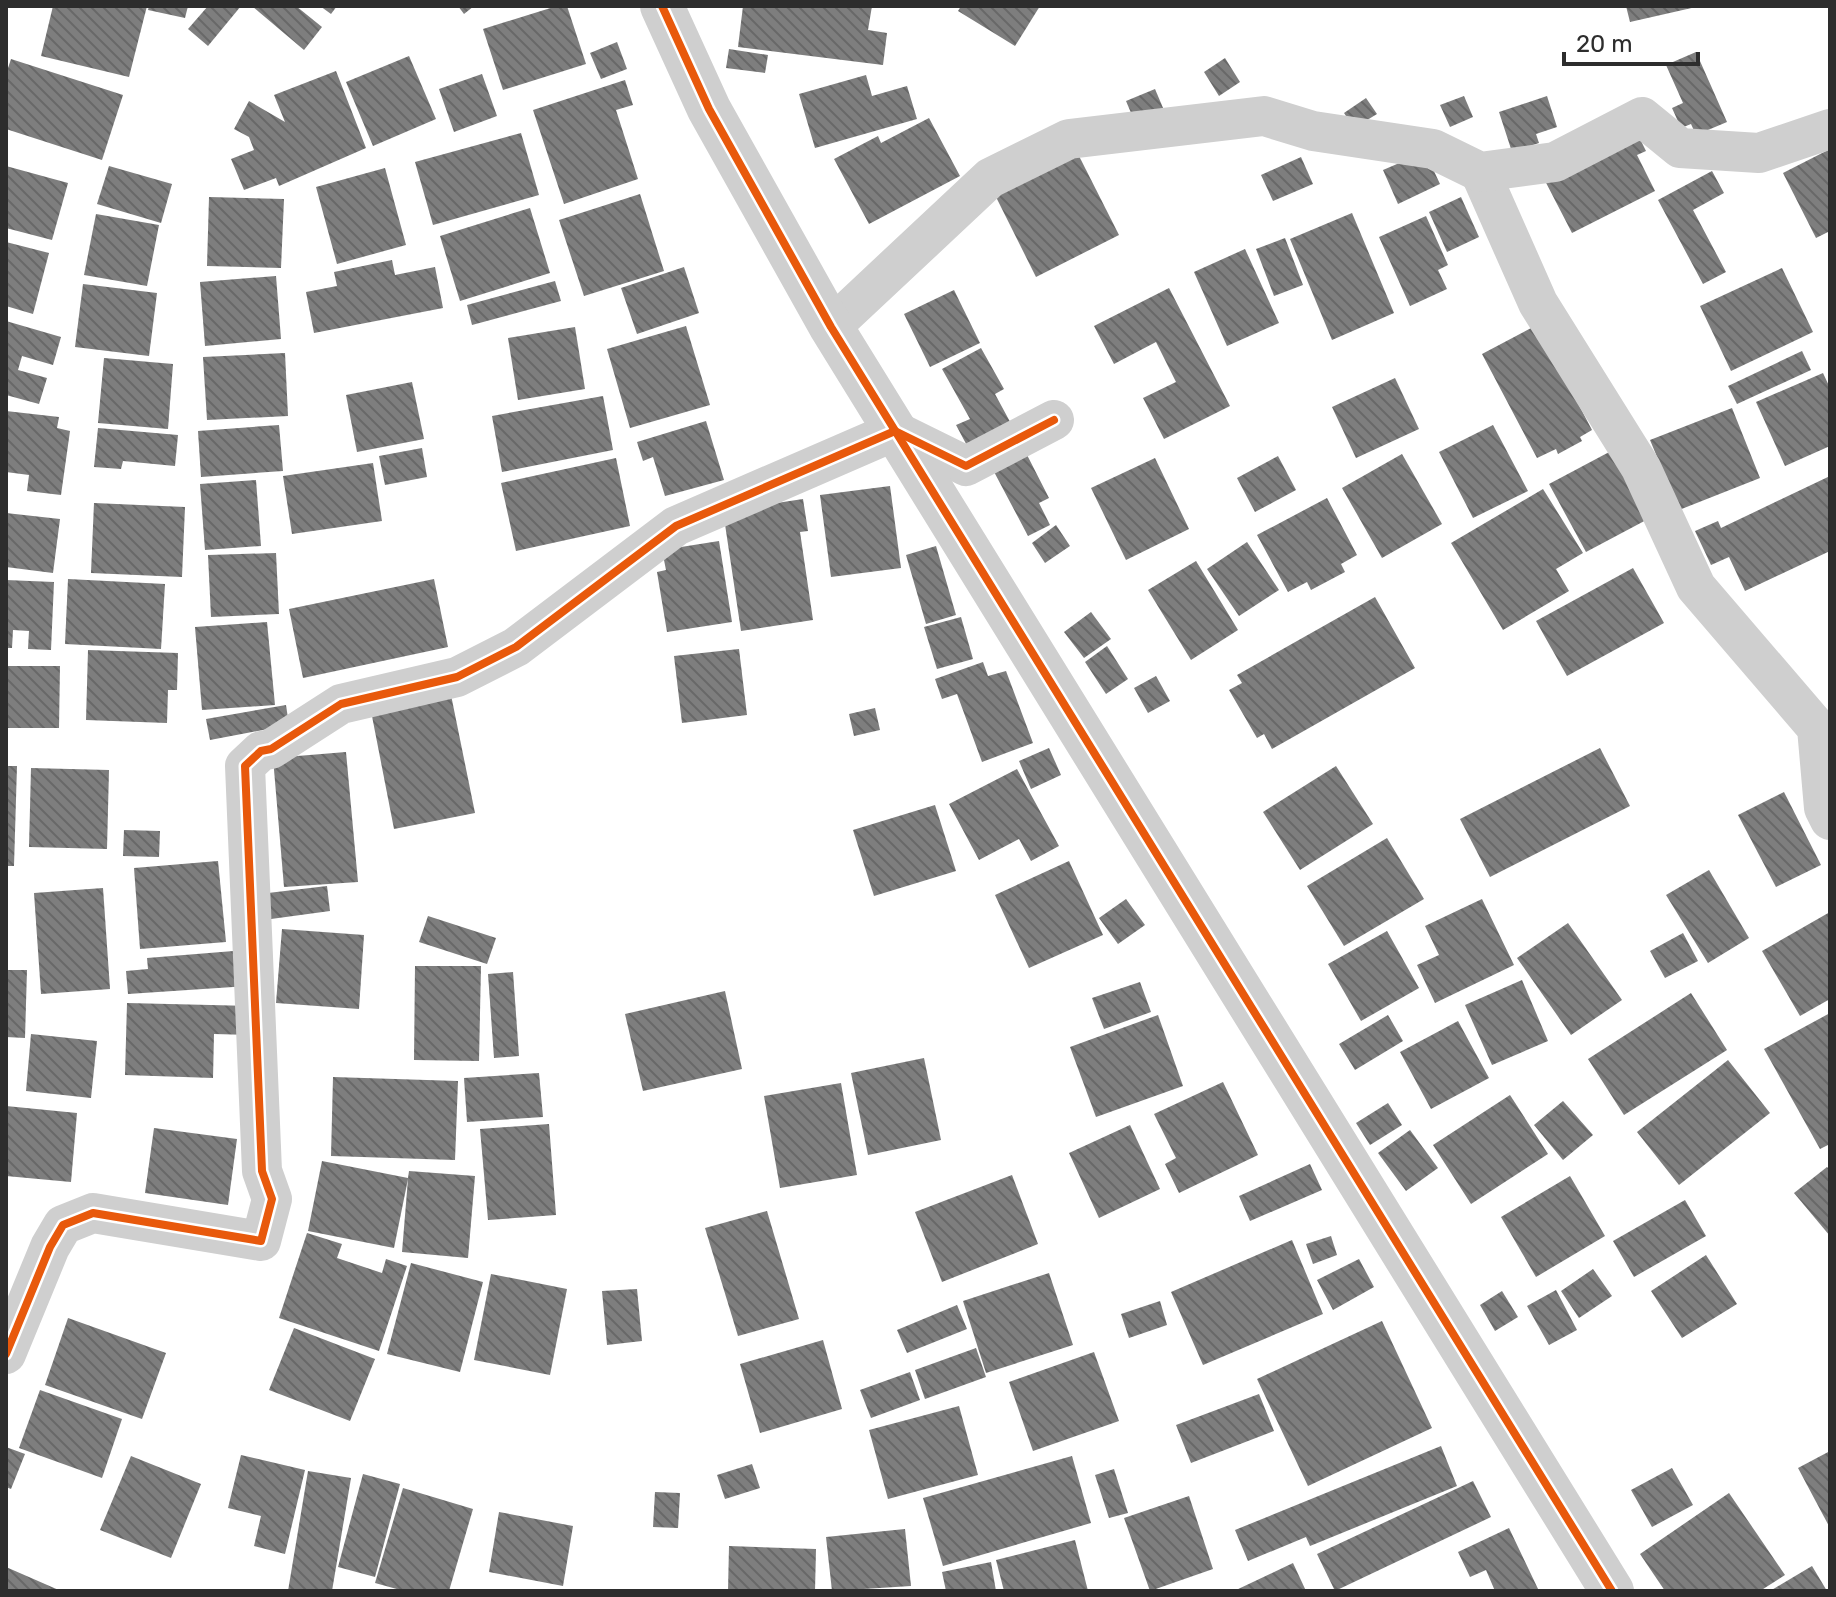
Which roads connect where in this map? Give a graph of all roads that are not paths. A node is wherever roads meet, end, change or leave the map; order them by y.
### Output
1 (662, 6) edge
2 (1830, 129) edge
3 (1480, 172) junction
4 (831, 327) junction
5 (1054, 420) dead end
6 (895, 431) junction
7 (1830, 820) edge
8 (6, 1354) edge
9 (1612, 1591) edge

1 - 4 street
2 - 3 street
3 - 4 street
3 - 7 street
4 - 6 street
5 - 6 street
6 - 8 street
6 - 9 street

